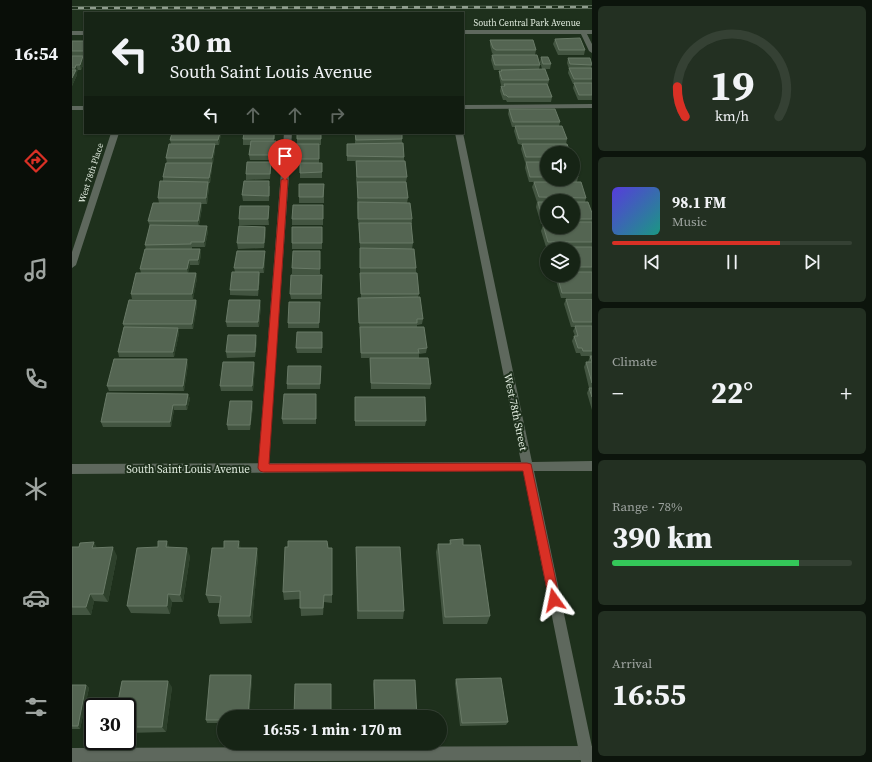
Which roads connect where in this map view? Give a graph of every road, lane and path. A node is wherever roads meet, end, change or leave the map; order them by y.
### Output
1 (464, 32) edge
2 (583, 32) junction
3 (592, 32) edge
4 (72, 33) edge
5 (84, 33) edge
6 (592, 51) edge
7 (592, 106) edge
8 (464, 107) edge
9 (72, 108) edge
10 (84, 108) edge
11 (115, 134) edge
12 (288, 134) edge
13 (459, 134) edge
14 (72, 264) edge
15 (592, 466) edge
16 (527, 467) junction
17 (263, 468) junction
18 (72, 469) edge
19 (72, 755) edge
20 (589, 756) edge

1 - 2 street, South Central Park Avenue
2 - 3 street, South Central Park Avenue
2 - 6 street
4 - 5 street
7 - 8 street
9 - 10 street
11 - 14 street, West 78th Place
12 - 17 street
13 - 16 street, West 78th Street
15 - 16 street, South Saint Louis Avenue
16 - 17 street, South Saint Louis Avenue
16 - 20 street, West 78th Street
17 - 18 street, South Saint Louis Avenue
19 - 20 street

